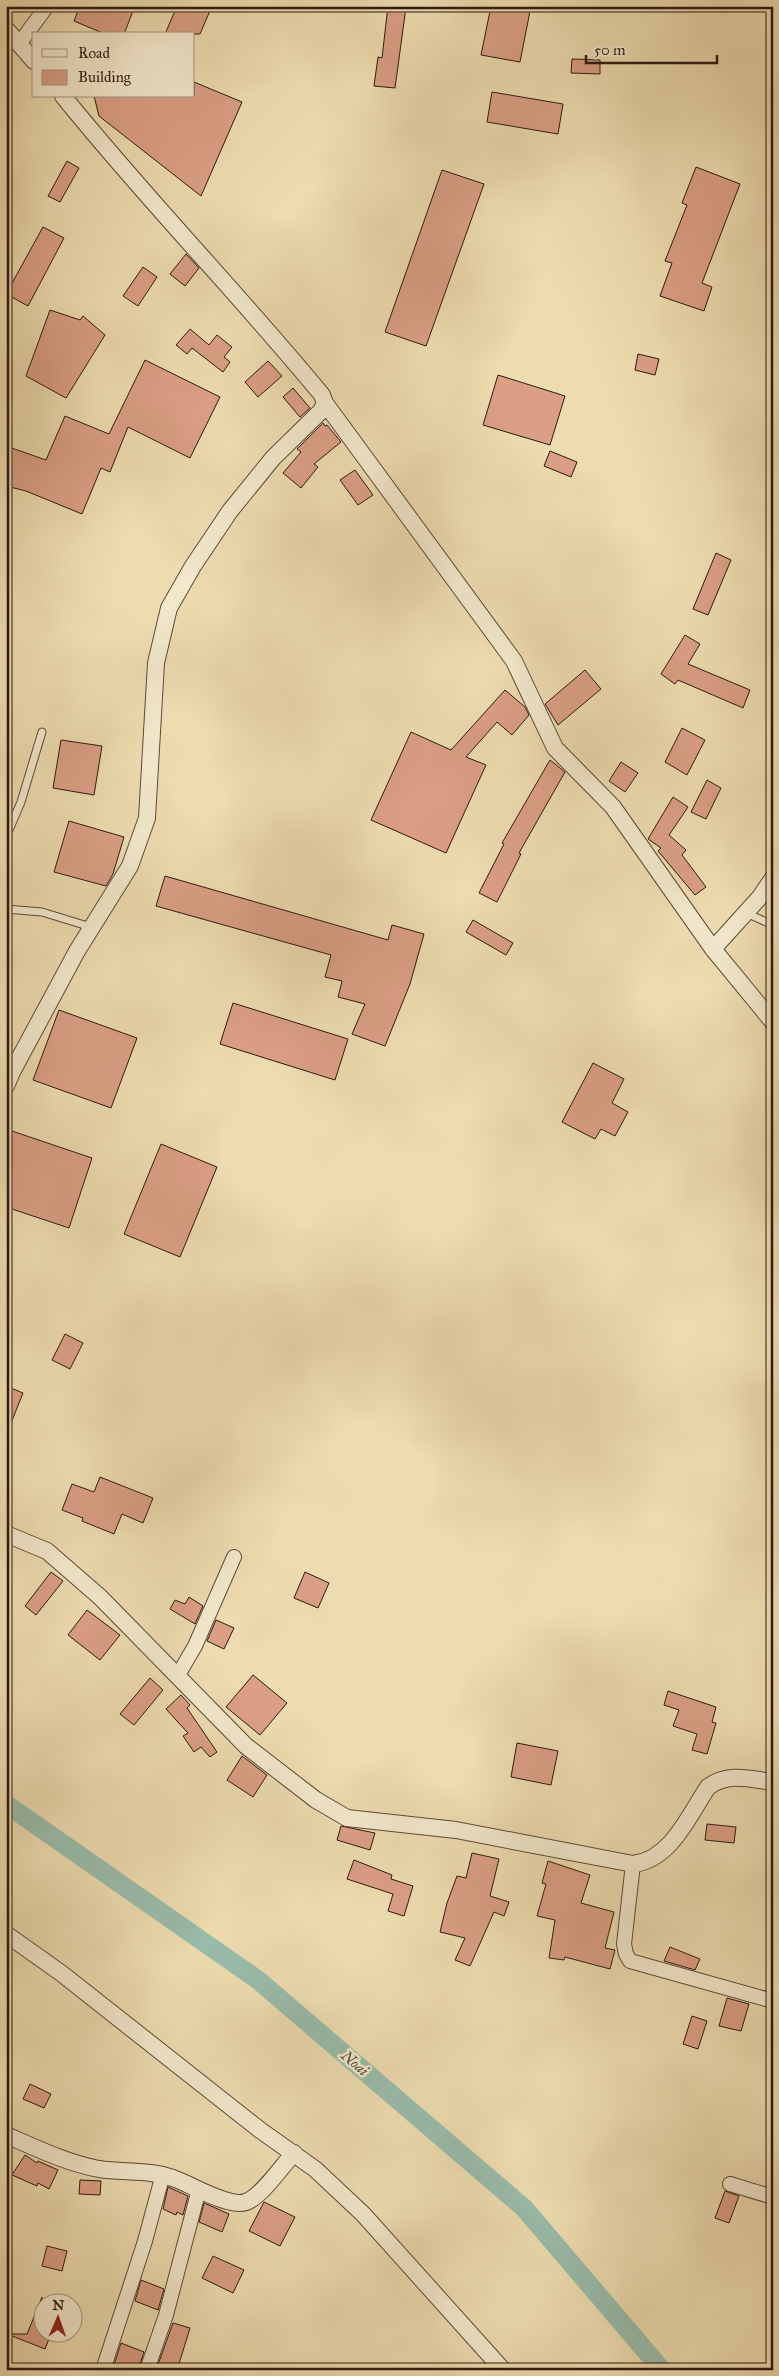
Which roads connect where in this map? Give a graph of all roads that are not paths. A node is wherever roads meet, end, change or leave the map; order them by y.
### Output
1 (46, 6) edge
2 (6, 29) edge
3 (19, 44) junction
4 (32, 59) edge
5 (65, 98) edge
6 (324, 403) junction
7 (42, 732) dead end
8 (6, 837) edge
9 (773, 878) edge
10 (6, 909) edge
11 (745, 913) junction
12 (773, 925) edge
13 (92, 928) junction
14 (713, 949) junction
15 (773, 1022) edge
16 (6, 1086) edge
17 (6, 1534) edge
18 (234, 1557) dead end
19 (178, 1675) junction
20 (773, 1782) edge
21 (633, 1864) junction
22 (6, 1934) edge
23 (773, 2000) edge
24 (6, 2135) edge
25 (294, 2154) junction
26 (163, 2174) junction
27 (730, 2184) dead end
28 (199, 2189) junction
29 (773, 2197) edge
30 (104, 2366) dead end
31 (147, 2370) edge
32 (503, 2370) edge

1 - 3 street
2 - 3 street
3 - 4 street
5 - 6 street
6 - 13 street
6 - 14 street
7 - 8 lane
9 - 11 street
10 - 13 lane
11 - 12 lane
11 - 14 street
13 - 16 street
14 - 15 street
17 - 19 street
18 - 19 street
19 - 21 street
20 - 21 street
21 - 23 street
22 - 25 street
24 - 26 street
25 - 28 street
25 - 32 street
26 - 28 street
26 - 30 street
27 - 29 street
28 - 31 street

